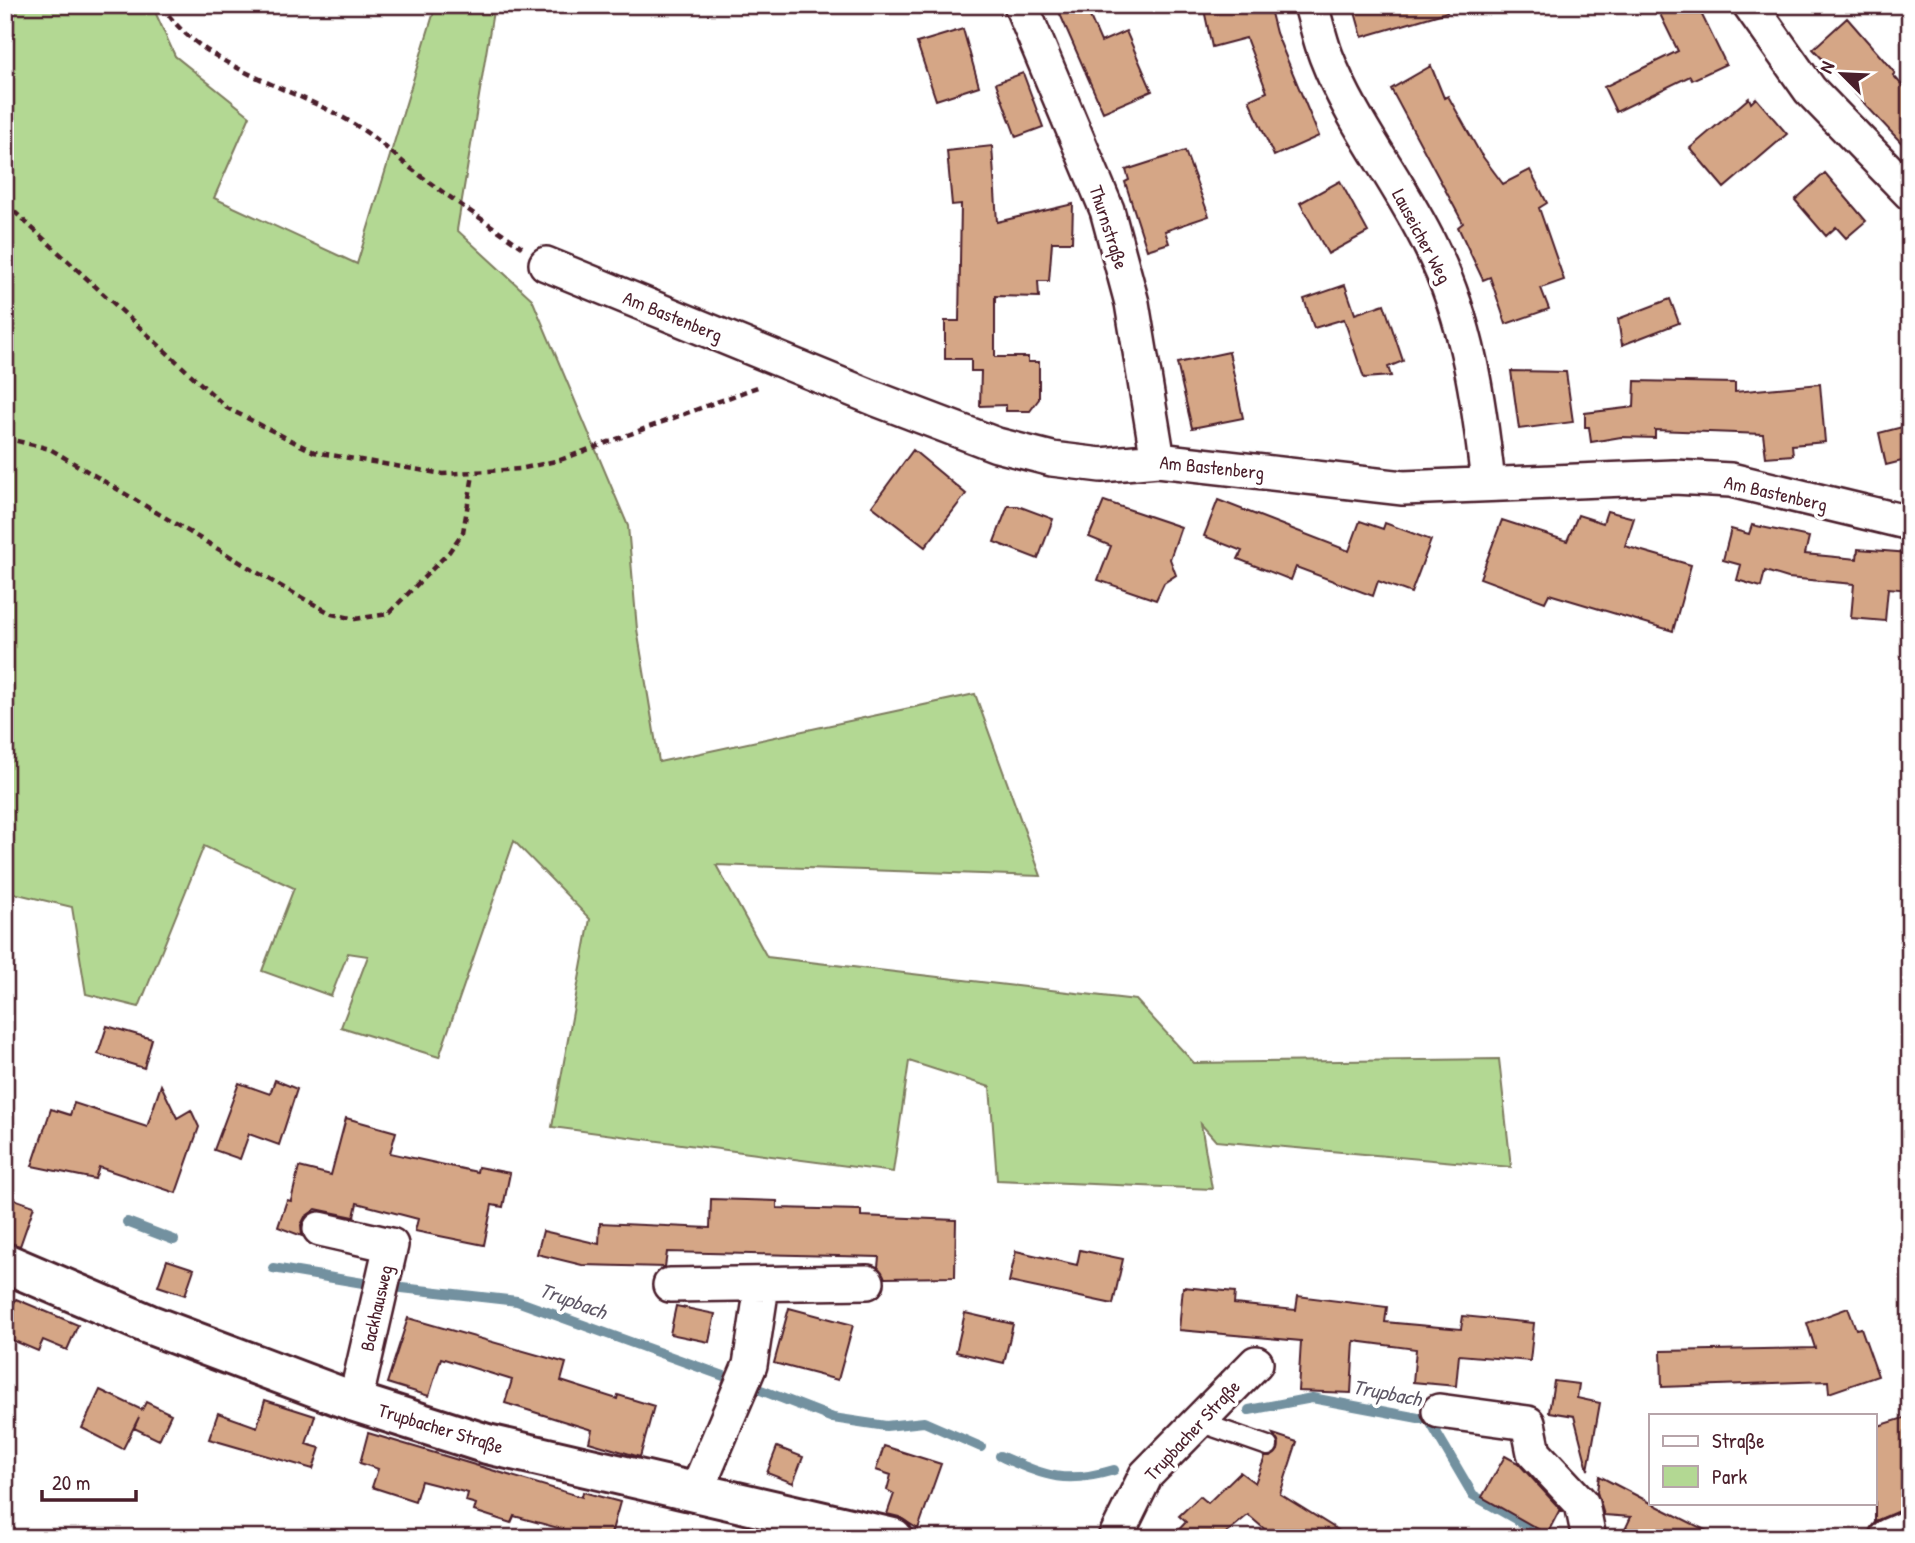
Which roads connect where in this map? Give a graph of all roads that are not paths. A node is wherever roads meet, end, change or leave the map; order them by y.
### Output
1 (1021, 5) edge
2 (1311, 5) edge
3 (1750, 5) edge
4 (1910, 193) edge
5 (546, 264) road end
6 (1158, 460) junction
7 (1488, 483) junction
8 (1910, 523) edge
9 (320, 1229) dead end
10 (5, 1263) edge
11 (867, 1282) dead end
12 (670, 1285) dead end
13 (762, 1286) junction
14 (1256, 1363) dead end
15 (355, 1402) junction
16 (1439, 1411) dead end
17 (1196, 1422) junction
18 (1268, 1447) dead end
19 (696, 1492) junction
20 (1910, 1529) edge
21 (893, 1538) edge
22 (1115, 1538) edge
23 (1589, 1538) edge
24 (1889, 1538) edge

1 - 6 street, Thurnstraße
2 - 7 street, Lauseicher Weg
3 - 4 street
5 - 6 street, Am Bastenberg
6 - 7 street, Am Bastenberg
7 - 8 street, Am Bastenberg
9 - 15 street, Backhausweg
10 - 15 street, Trupbacher Straße
11 - 13 street
12 - 13 street
13 - 19 street
14 - 17 street, Trupbacher Straße
15 - 19 street, Trupbacher Straße
16 - 23 street
17 - 18 lane
17 - 22 street, Trupbacher Straße
19 - 21 street, Trupbacher Straße
20 - 24 street

